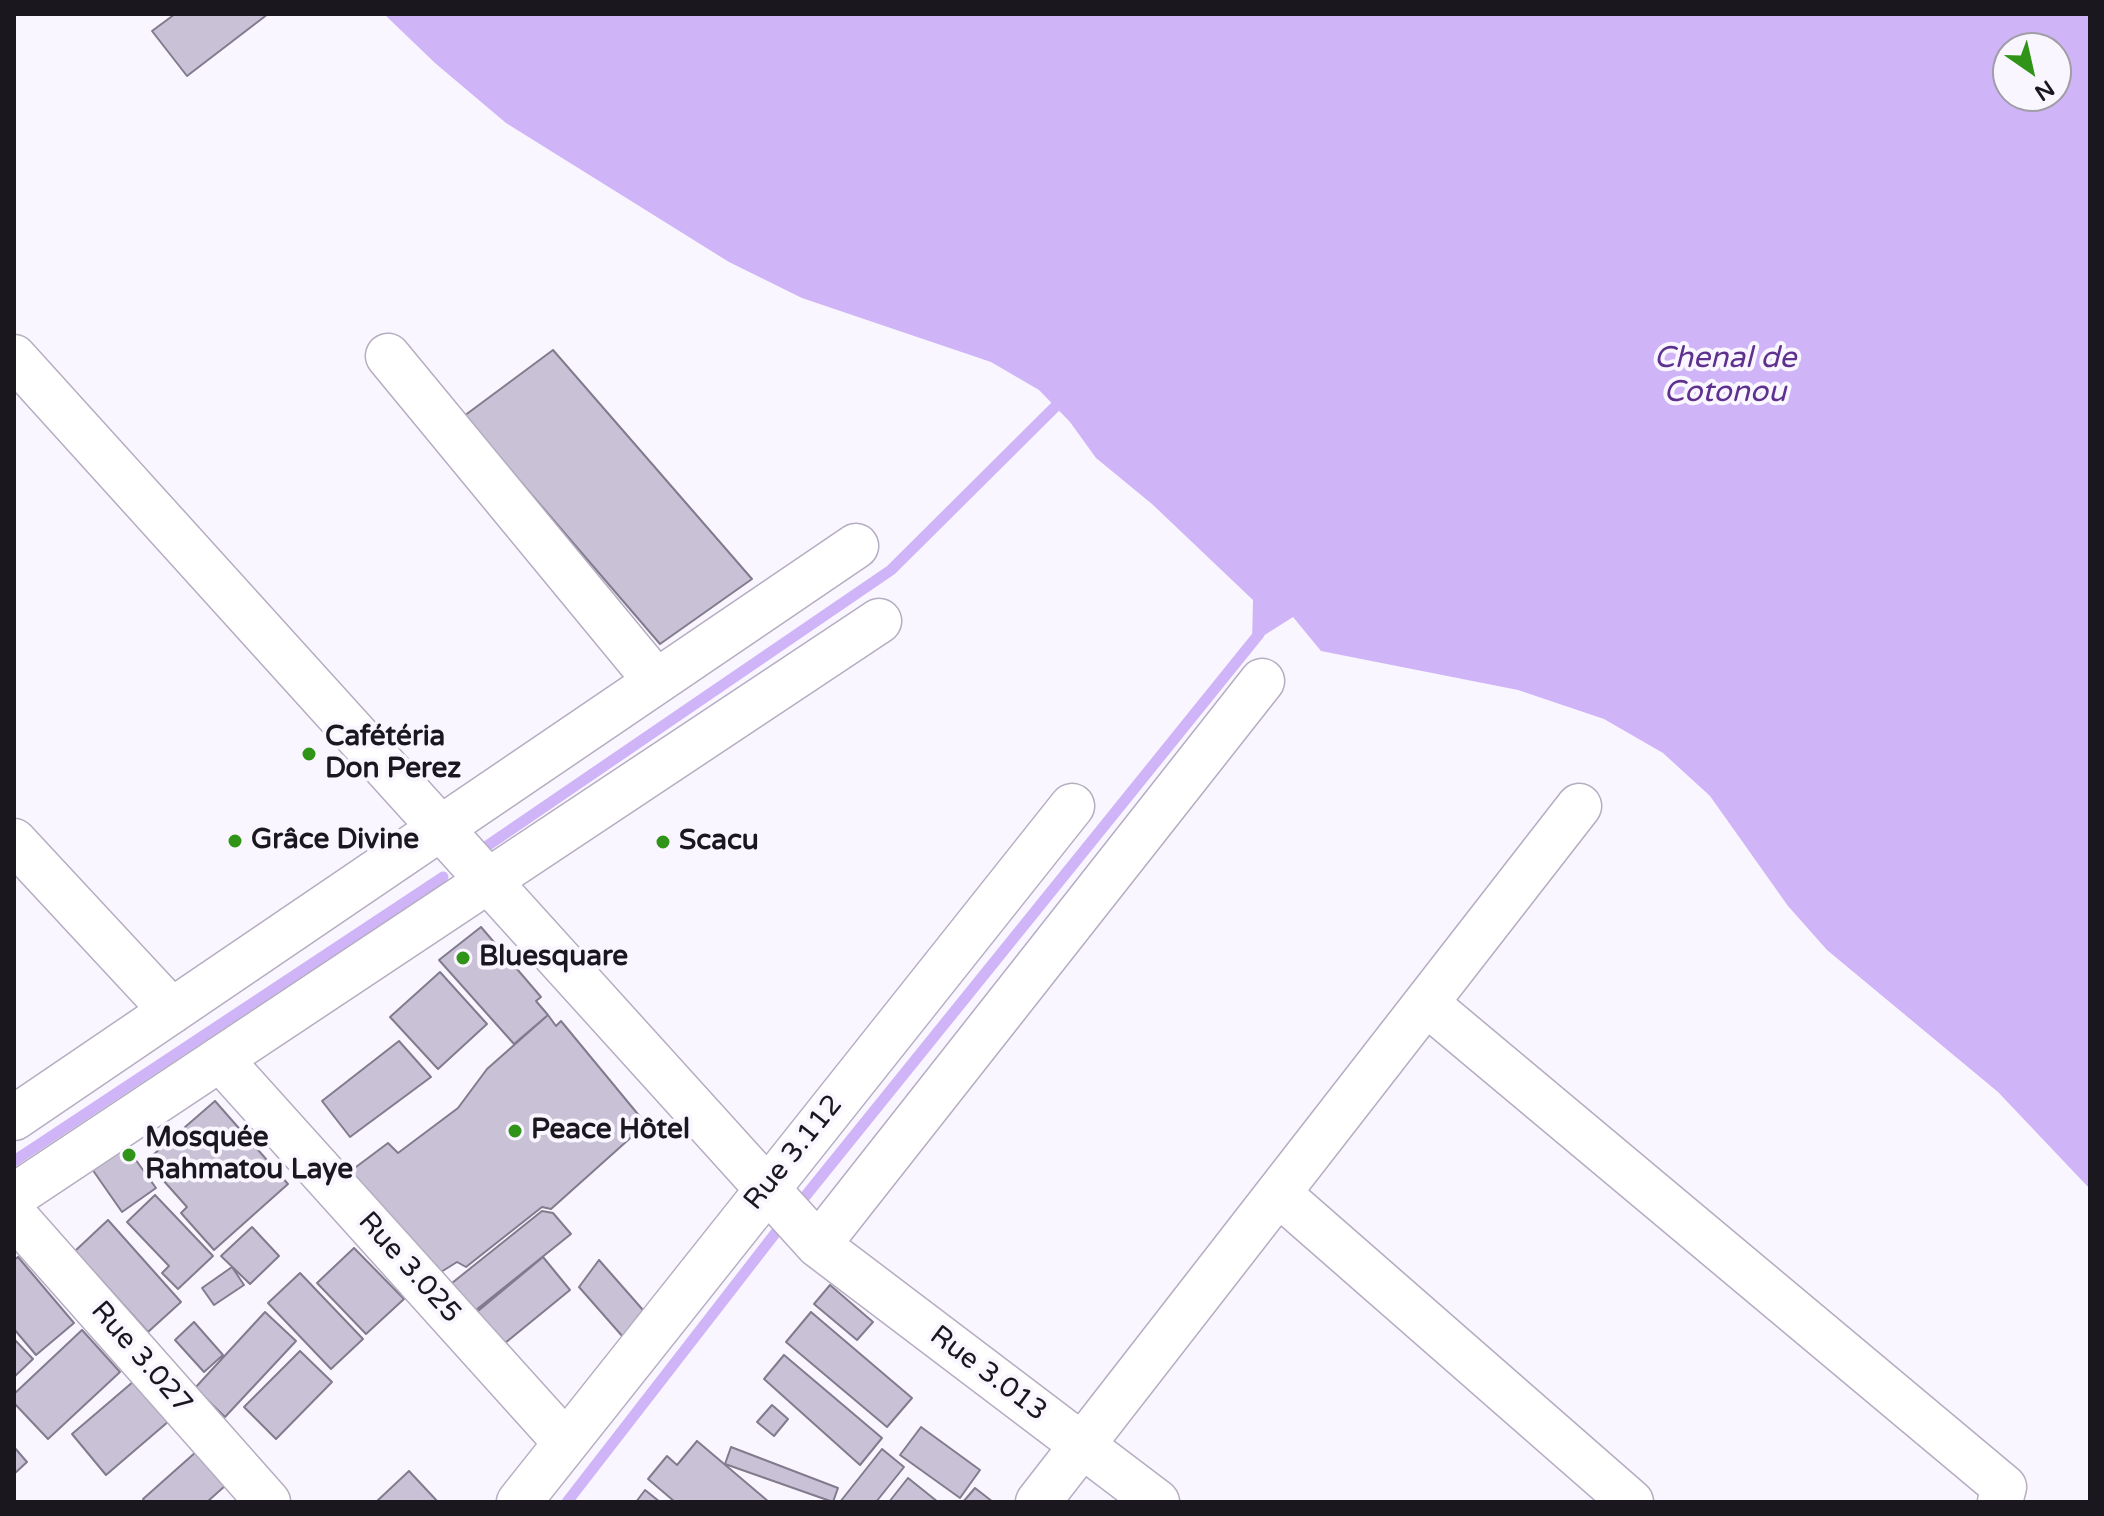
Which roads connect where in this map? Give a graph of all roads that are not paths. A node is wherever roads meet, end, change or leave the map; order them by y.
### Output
1 (388, 356) dead end
2 (14, 357) edge
3 (856, 546) dead end
4 (879, 621) dead end
5 (656, 681) junction
6 (1262, 681) dead end
7 (1072, 806) dead end
8 (1579, 806) dead end
9 (442, 827) junction
10 (14, 841) edge
11 (490, 880) junction
12 (1427, 1004) junction
13 (172, 1011) junction
14 (220, 1059) junction
15 (14, 1118) edge
16 (766, 1187) junction
17 (1279, 1194) junction
18 (14, 1196) edge
19 (14, 1215) edge
20 (818, 1245) junction
21 (565, 1442) junction
22 (1082, 1445) junction
23 (268, 1502) edge
24 (519, 1502) edge
25 (1038, 1502) edge
26 (1157, 1502) edge
27 (1631, 1502) edge
28 (2000, 1502) edge

1 - 5 street
2 - 9 street, Rue 3.013
3 - 5 street
4 - 11 street
5 - 9 street
6 - 20 street
7 - 16 street, Rue 3.112
8 - 12 street
9 - 11 street, Rue 3.013
9 - 13 street
10 - 13 street
11 - 14 street
11 - 16 street, Rue 3.013
12 - 17 street
12 - 28 street
13 - 15 street
14 - 18 street
14 - 21 street, Rue 3.025
16 - 20 street, Rue 3.013
16 - 21 street, Rue 3.112
17 - 22 street
17 - 27 street
19 - 23 street, Rue 3.027
20 - 22 street, Rue 3.013
21 - 24 street, Rue 3.112
22 - 25 street
22 - 26 street, Rue 3.013

